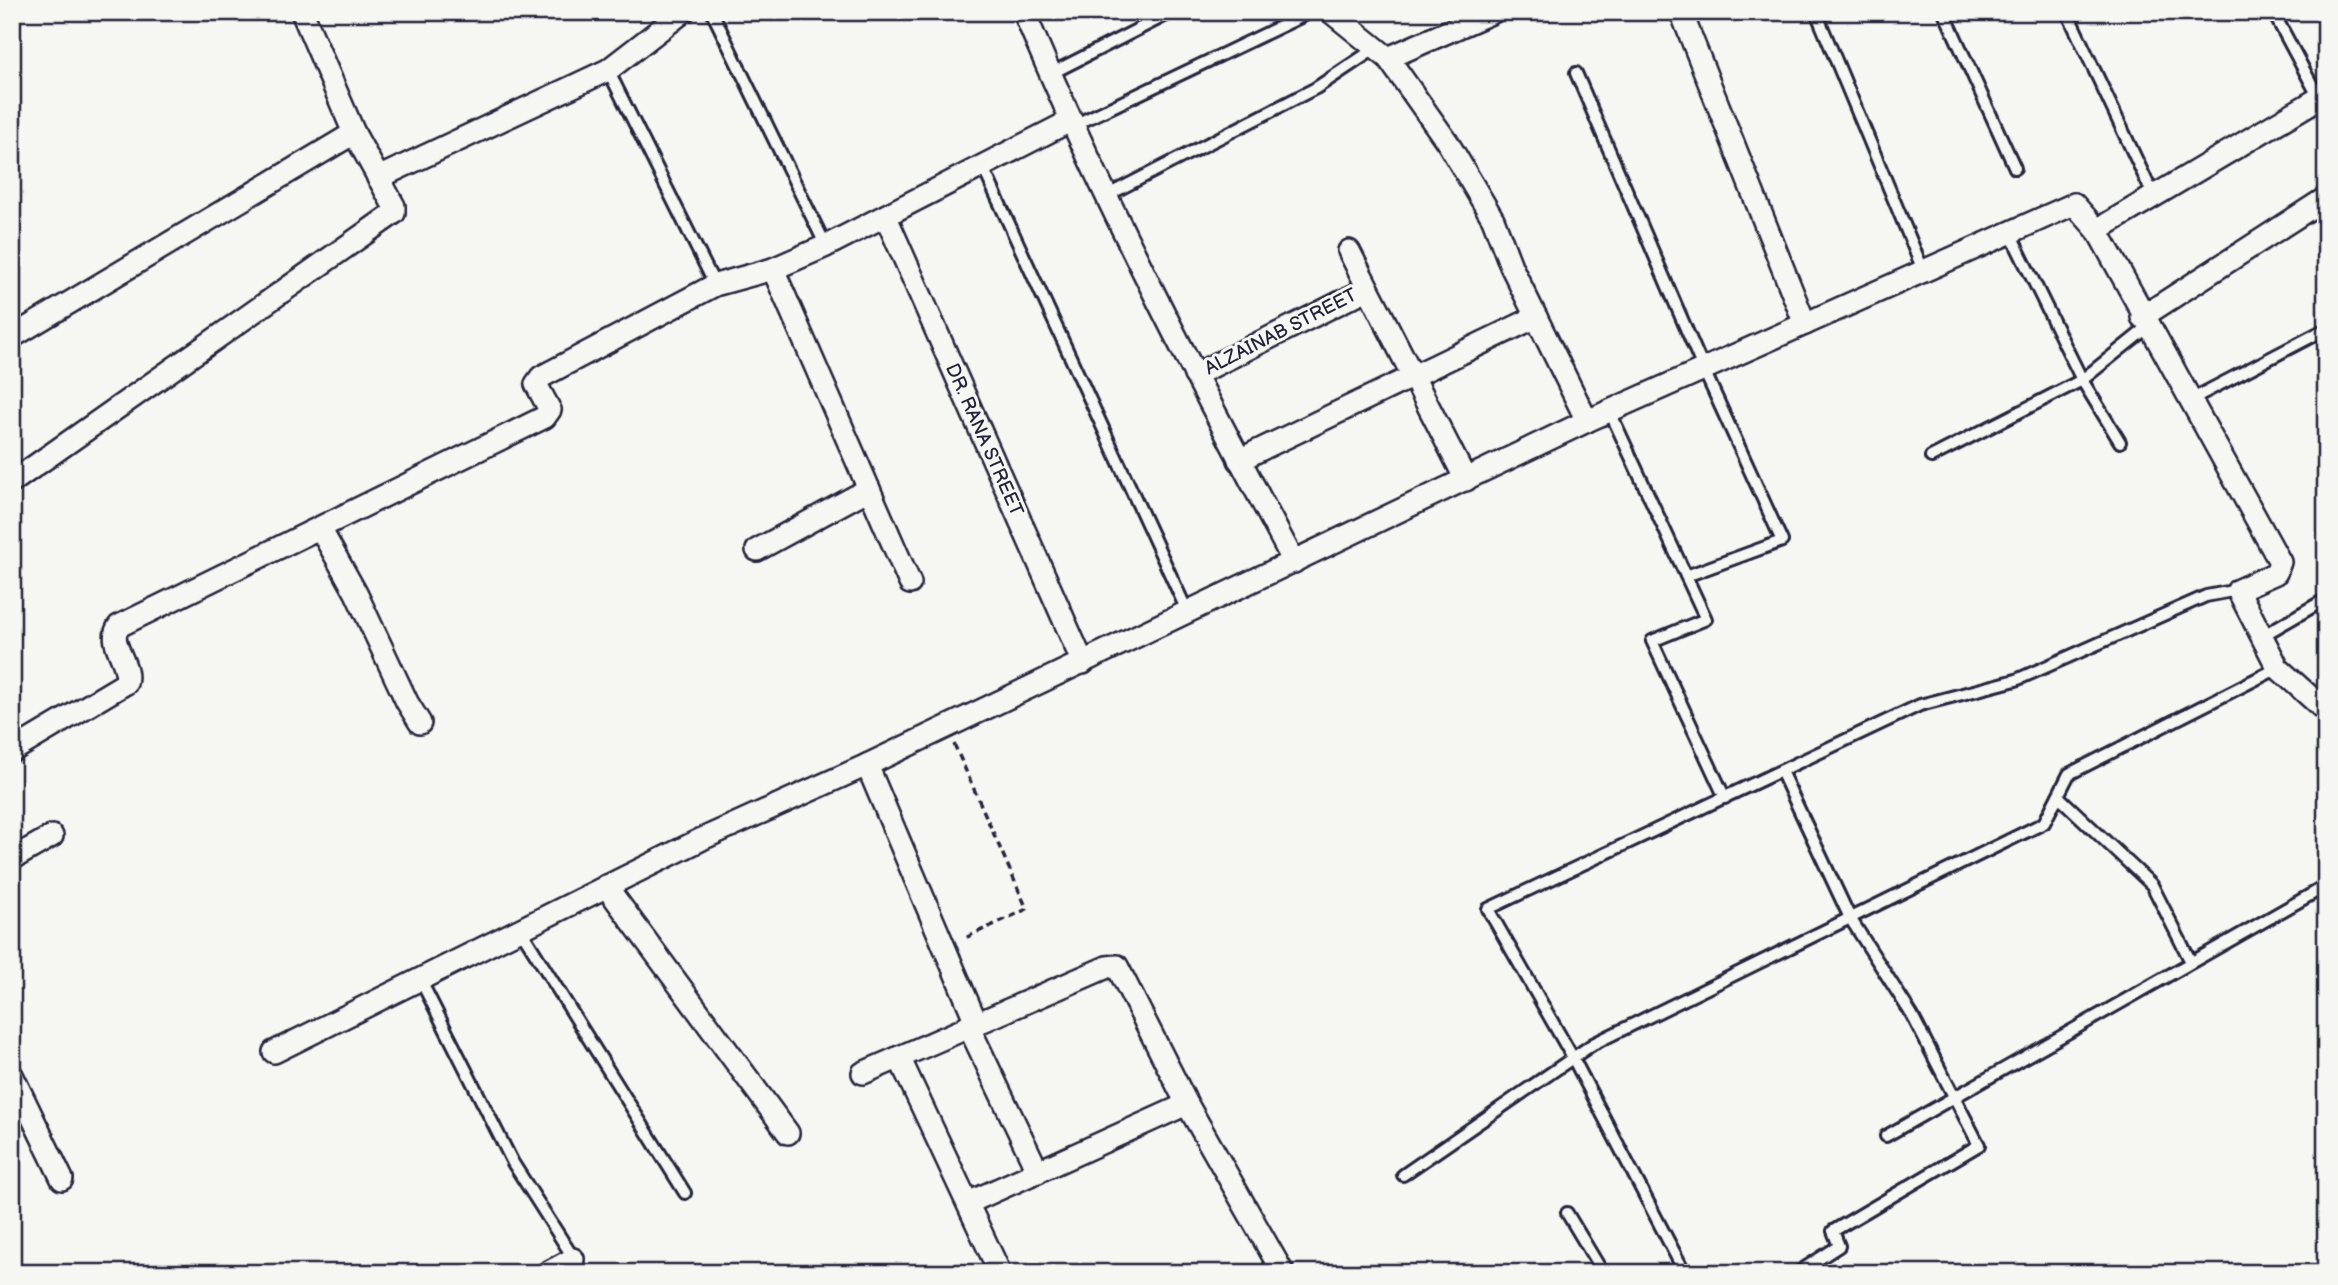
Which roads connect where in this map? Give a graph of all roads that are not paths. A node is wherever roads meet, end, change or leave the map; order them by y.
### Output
1 (302, 12) edge
2 (683, 12) edge
3 (712, 12) edge
4 (1024, 12) edge
5 (1172, 12) edge
6 (1311, 12) edge
7 (1332, 12) edge
8 (1493, 12) edge
9 (1681, 12) edge
10 (1816, 12) edge
11 (1944, 12) edge
12 (2067, 12) edge
13 (2273, 12) edge
14 (1382, 53) junction
15 (608, 70) junction
16 (1576, 73) dead end
17 (1050, 74) junction
18 (2322, 96) edge
19 (1071, 124) junction
20 (354, 133) junction
21 (982, 165) junction
22 (2015, 168) dead end
23 (378, 178) junction
24 (1106, 196) junction
25 (2326, 198) edge
26 (2155, 199) junction
27 (886, 217) junction
28 (2097, 230) junction
29 (2010, 233) junction
30 (827, 246) junction
31 (1349, 251) dead end
32 (773, 269) junction
33 (1923, 270) junction
34 (715, 285) junction
35 (1367, 289) junction
36 (1536, 317) junction
37 (2145, 322) junction
38 (1805, 324) junction
39 (2326, 329) edge
40 (12, 337) edge
41 (1703, 368) junction
42 (1195, 375) junction
43 (1412, 375) junction
44 (2082, 380) junction
45 (2189, 400) junction
46 (1610, 412) junction
47 (1587, 421) junction
48 (2120, 442) dead end
49 (1931, 457) dead end
50 (1239, 460) junction
51 (1466, 480) junction
52 (12, 482) edge
53 (869, 489) junction
54 (321, 530) junction
55 (757, 550) dead end
56 (1294, 562) junction
57 (1686, 576) junction
58 (910, 583) dead end
59 (2238, 590) junction
60 (2326, 599) edge
61 (1188, 613) junction
62 (2262, 636) junction
63 (1083, 663) junction
64 (2278, 668) junction
65 (2326, 711) edge
66 (420, 723) dead end
67 (12, 751) edge
68 (867, 765) junction
69 (1781, 771) junction
70 (2058, 796) junction
71 (1726, 798) junction
72 (52, 836) dead end
73 (12, 859) edge
74 (606, 886) junction
75 (2326, 886) edge
76 (1850, 918) junction
77 (520, 929) junction
78 (2191, 962) junction
79 (421, 981) junction
80 (972, 1024) junction
81 (274, 1052) dead end
82 (899, 1056) junction
83 (1573, 1058) junction
84 (863, 1073) dead end
85 (12, 1075) edge
86 (1953, 1098) junction
87 (1187, 1104) junction
88 (788, 1133) dead end
89 (1886, 1136) dead end
90 (1038, 1172) junction
91 (1403, 1175) dead end
92 (62, 1179) dead end
93 (685, 1194) dead end
94 (968, 1203) junction
95 (1567, 1213) dead end
96 (578, 1266) edge
97 (547, 1273) edge
98 (1000, 1273) edge
99 (1283, 1273) edge
100 (1603, 1273) edge
101 (1685, 1273) edge
102 (1797, 1273) edge

1 - 20 street
2 - 15 street
3 - 30 lane
4 - 17 street
5 - 17 lane
6 - 19 lane
7 - 14 street
8 - 14 street
9 - 38 street
10 - 33 lane
11 - 22 lane
12 - 26 lane
13 - 18 lane
14 - 24 lane
14 - 36 street
15 - 23 street
15 - 34 lane
16 - 41 lane
17 - 19 street
18 - 26 street
19 - 21 street
19 - 24 street
20 - 23 street
20 - 40 street
21 - 27 street
21 - 61 lane
23 - 52 street
24 - 42 street
25 - 37 street
26 - 28 street
27 - 30 street
27 - 63 street, DR. RANA STREET
28 - 29 street
28 - 37 street
29 - 33 street
29 - 44 lane
30 - 32 street
31 - 35 street
32 - 34 street
32 - 53 street
33 - 38 street
34 - 54 street
35 - 42 street, ALZAINAB STREET
35 - 43 street
36 - 43 street
36 - 47 street
37 - 44 lane
37 - 45 street
38 - 41 street
39 - 45 lane
41 - 46 street
41 - 57 lane
42 - 50 street
43 - 50 street
43 - 51 street
44 - 48 lane
44 - 49 lane
45 - 59 street
46 - 47 street
46 - 57 lane
47 - 51 street
50 - 56 street
51 - 56 street
53 - 55 street
53 - 58 street
54 - 66 street
54 - 67 street
56 - 61 street
57 - 71 lane
59 - 62 street
59 - 69 lane
60 - 62 lane
61 - 63 street
62 - 64 street
63 - 68 street
64 - 65 street
64 - 70 lane
68 - 74 street
68 - 80 street
69 - 71 lane
69 - 76 lane
70 - 76 lane
70 - 78 lane
71 - 83 lane
72 - 73 street
74 - 77 street
74 - 88 street
75 - 78 lane
76 - 83 lane
76 - 86 lane
77 - 79 street
77 - 93 lane
78 - 86 lane
79 - 81 street
79 - 96 lane
80 - 82 street
80 - 87 street
80 - 90 street
82 - 84 street
82 - 94 street
83 - 91 lane
83 - 101 lane
85 - 92 street
86 - 89 lane
86 - 102 lane
87 - 90 street
87 - 99 street
90 - 94 street
94 - 98 street
95 - 100 lane
96 - 97 street

